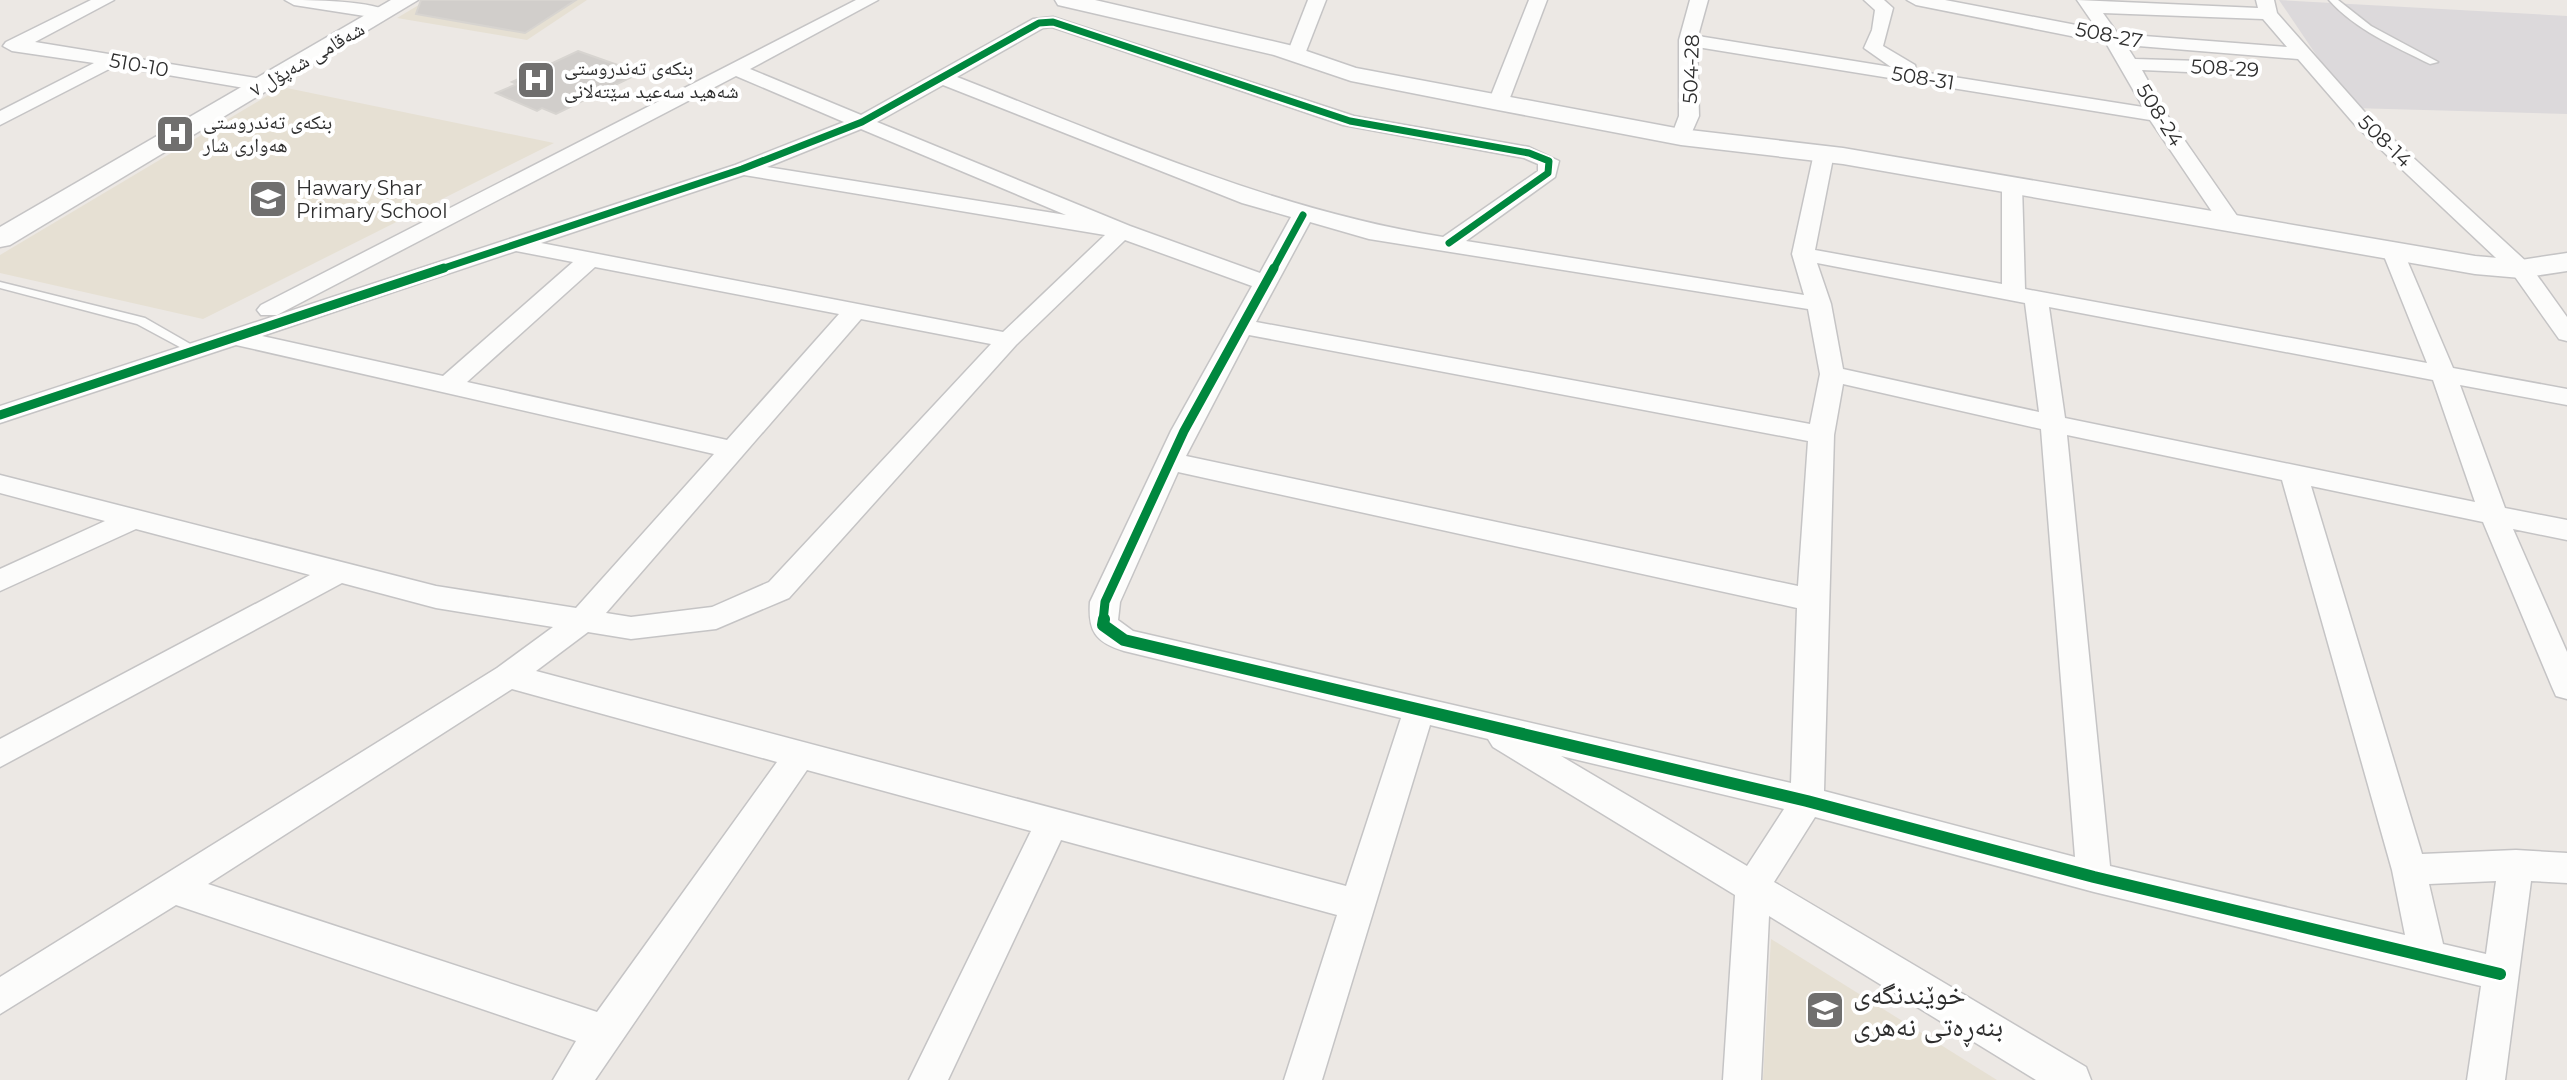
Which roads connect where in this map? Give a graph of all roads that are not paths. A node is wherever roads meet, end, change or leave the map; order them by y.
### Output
1 (105, 0) edge
2 (294, 0) edge
3 (407, 0) edge
4 (869, 0) edge
5 (1066, 0) edge
6 (1317, 0) edge
7 (1538, 0) edge
8 (1699, 0) edge
9 (1873, 0) edge
10 (1916, 0) edge
11 (2045, 0) edge
12 (2333, 0) edge
13 (2088, 3) edge
14 (2266, 7) edge
15 (384, 14) junction
16 (2068, 27) junction
17 (2113, 39) junction
18 (1688, 40) junction
19 (8, 48) edge
20 (1296, 54) junction
21 (2303, 54) junction
22 (113, 60) junction
23 (2433, 62) dead end
24 (2129, 64) junction
25 (737, 70) junction
26 (2321, 72) junction
27 (1917, 77) junction
28 (943, 78) junction
29 (262, 85) junction
30 (1498, 103) junction
31 (2157, 115) junction
32 (0, 119) edge
33 (862, 122) junction
34 (1681, 137) junction
35 (1824, 153) junction
36 (742, 169) junction
37 (2012, 185) junction
38 (1303, 215) junction
39 (2231, 223) junction
40 (1122, 231) junction
41 (0, 239) edge
42 (1449, 243) junction
43 (516, 245) junction
44 (2393, 251) junction
45 (1803, 254) junction
46 (590, 259) junction
47 (2567, 262) edge
48 (2521, 269) junction
49 (1265, 283) junction
50 (0, 285) edge
51 (2025, 296) junction
52 (1819, 304) junction
53 (857, 309) junction
54 (1241, 326) junction
55 (2567, 334) edge
56 (232, 337) junction
57 (1008, 340) junction
58 (193, 349) junction
59 (1832, 374) junction
60 (2444, 375) junction
61 (448, 385) junction
62 (2567, 397) edge
63 (0, 415) edge
64 (2053, 424) junction
65 (1821, 435) junction
66 (733, 450) junction
67 (1172, 462) junction
68 (2294, 474) junction
69 (0, 484) edge
70 (2494, 516) junction
71 (133, 519) junction
72 (2567, 530) edge
73 (339, 572) junction
74 (0, 581) edge
75 (1812, 600) junction
76 (583, 620) junction
77 (508, 676) junction
78 (2567, 687) edge
79 (1419, 709) junction
80 (1479, 723) junction
81 (0, 754) edge
82 (800, 755) junction
83 (1807, 801) junction
84 (1052, 823) junction
85 (2516, 865) junction
86 (2567, 868) edge
87 (2409, 870) junction
88 (2094, 877) junction
89 (1753, 886) junction
90 (172, 888) junction
91 (1357, 905) junction
92 (2427, 954) junction
93 (2500, 974) junction
94 (0, 997) edge
95 (605, 1033) junction
96 (572, 1080) edge
97 (928, 1080) edge
98 (1303, 1080) edge
99 (1742, 1080) edge
100 (2072, 1080) edge
101 (2486, 1080) edge

1 - 19 street
2 - 15 street
3 - 15 street, شەقامی شەپۆل ٧
4 - 25 street
5 - 20 street
6 - 20 street
7 - 30 street
8 - 18 street, 504-28
9 - 27 street
10 - 16 street, 508-27
11 - 16 street
12 - 23 lane
13 - 14 street, 508-27
13 - 17 street, 508-24
14 - 21 street, 508-14
15 - 29 street, شەقامی شەپۆل ٧
16 - 17 street, 508-27
17 - 21 street, 508-27
17 - 24 street, 508-24
18 - 27 street, 508-31
18 - 34 street, 504-28
19 - 22 street, 510-10
20 - 30 street
21 - 26 street, 508-14
22 - 29 street, 510-10
22 - 32 street
24 - 26 street, 508-29
24 - 31 street, 508-24
25 - 33 street
25 - 58 street
26 - 48 street, 508-14
27 - 31 street, 508-31
28 - 33 street
28 - 38 street
28 - 42 street
29 - 41 street, شەقامی شەپۆل ٧
30 - 34 street
31 - 39 street, 508-24
33 - 36 street
33 - 40 street
34 - 35 street
35 - 37 street
35 - 45 street
36 - 40 street
36 - 43 street
37 - 39 street
37 - 51 street
38 - 42 street
38 - 49 street
39 - 44 street
40 - 49 street
40 - 57 street
42 - 52 street
43 - 46 street
43 - 56 street
44 - 48 street
44 - 60 street
45 - 51 street
45 - 52 street
46 - 53 street
46 - 61 street
47 - 48 street
48 - 55 street, 508-14
49 - 54 street
50 - 58 lane
51 - 60 street
51 - 64 street
52 - 59 street
53 - 57 street
53 - 66 street
54 - 65 street
54 - 67 street
56 - 58 street
56 - 61 street
57 - 76 street
58 - 63 street
59 - 64 street
59 - 65 street
60 - 62 street
60 - 70 street
61 - 66 street
64 - 68 street
64 - 88 street
65 - 75 street
66 - 76 street
67 - 75 street
67 - 79 street
68 - 70 street
68 - 87 street
69 - 71 street
70 - 72 street
70 - 78 street
71 - 73 street
71 - 74 street
73 - 76 street
73 - 81 street
75 - 83 street
76 - 77 street
77 - 82 street
77 - 90 street
79 - 80 street
79 - 91 street
80 - 83 street
80 - 89 street
82 - 84 street
82 - 95 street
83 - 88 street
83 - 89 street
84 - 91 street
84 - 97 street
85 - 86 street
85 - 87 street
85 - 93 street
87 - 92 street
88 - 92 street
89 - 99 street
89 - 100 street
90 - 94 street
90 - 95 street
91 - 98 street
92 - 93 street
93 - 101 street
95 - 96 street

